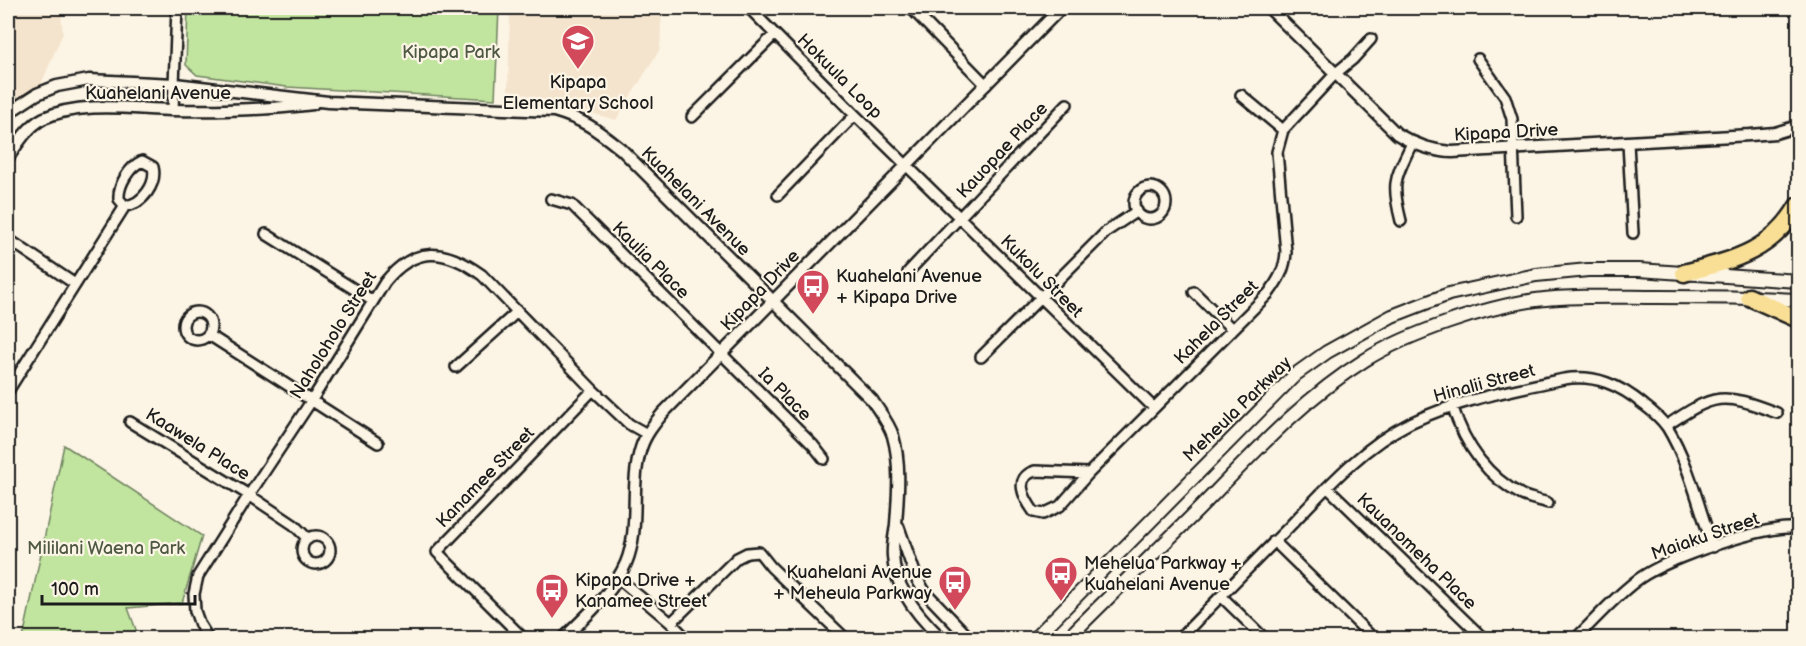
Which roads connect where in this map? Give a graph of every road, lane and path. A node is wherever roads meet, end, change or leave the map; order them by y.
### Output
1 (177, 8) edge
2 (749, 8) edge
3 (911, 8) edge
4 (1061, 8) edge
5 (1269, 8) edge
6 (775, 34) junction
7 (1371, 39) dead end
8 (1478, 59) dead end
9 (1336, 73) junction
10 (175, 84) junction
11 (986, 85) junction
12 (1241, 95) dead end
13 (328, 102) junction
14 (1067, 104) dead end
15 (173, 110) junction
16 (855, 115) junction
17 (8, 117) edge
18 (692, 117) dead end
19 (1798, 126) edge
20 (1283, 129) junction
21 (1412, 143) junction
22 (1628, 143) junction
23 (1515, 148) junction
24 (8, 158) edge
25 (908, 166) junction
26 (778, 195) dead end
27 (551, 199) dead end
28 (125, 206) junction
29 (1798, 206) edge
30 (1137, 211) dead end
31 (1516, 216) dead end
32 (960, 218) junction
33 (1401, 221) dead end
34 (1633, 233) dead end
35 (266, 234) dead end
36 (8, 239) edge
37 (909, 272) dead end
38 (1684, 273) junction
39 (1798, 281) edge
40 (75, 284) junction
41 (1194, 292) dead end
42 (1749, 297) junction
43 (1041, 299) junction
44 (773, 300) junction
45 (1798, 300) edge
46 (373, 301) junction
47 (518, 311) junction
48 (1798, 319) edge
49 (1232, 329) junction
50 (208, 335) dead end
51 (721, 354) junction
52 (981, 357) dead end
53 (456, 367) dead end
54 (594, 390) junction
55 (8, 391) edge
56 (312, 400) junction
57 (1452, 405) junction
58 (1154, 408) junction
59 (1777, 413) dead end
60 (130, 422) dead end
61 (1666, 426) junction
62 (647, 434) junction
63 (378, 443) dead end
64 (824, 459) dead end
65 (1089, 473) junction
66 (1327, 487) junction
67 (249, 495) junction
68 (1548, 502) dead end
69 (896, 523) junction
70 (1798, 528) edge
71 (308, 539) dead end
72 (1274, 541) junction
73 (1713, 547) junction
74 (618, 578) junction
75 (1221, 596) junction
76 (671, 623) junction
77 (1483, 638) edge
78 (208, 639) edge
79 (523, 639) edge
80 (564, 639) edge
81 (686, 639) edge
82 (845, 639) edge
83 (940, 639) edge
84 (969, 639) edge
85 (1035, 639) edge
86 (1068, 639) edge
87 (1180, 639) edge
88 (1264, 639) edge
89 (1373, 639) edge
90 (1576, 639) edge

1 - 10 street
2 - 6 street, Hokuula Loop
3 - 11 street
4 - 11 street, Kipapa Drive
5 - 9 street, Kipapa Drive
6 - 16 street, Hokuula Loop
6 - 18 street
7 - 9 street
8 - 23 street
9 - 20 street
9 - 21 street, Kipapa Drive
10 - 13 street, Kuahelani Avenue
10 - 15 street
10 - 17 street, Kuahelani Avenue
11 - 25 street, Kipapa Drive
12 - 20 street
13 - 15 street, Kuahelani Avenue
13 - 44 street, Kuahelani Avenue
14 - 32 street, Kauopae Place
15 - 24 street, Kuahelani Avenue
16 - 25 street, Hokuula Loop
16 - 26 street
19 - 22 street, Kipapa Drive
20 - 49 street, Kahela Street
21 - 23 street, Kipapa Drive
21 - 33 street
22 - 23 street, Kipapa Drive
22 - 34 street
23 - 31 street
25 - 32 street, Kukolu Street
25 - 44 street, Kipapa Drive
27 - 51 street, Kaulia Place
28 - 28 street
28 - 40 street
29 - 38 highway
30 - 43 street
32 - 37 street, Kauopae Place
32 - 43 street, Kukolu Street
35 - 46 street
36 - 40 street
38 - 39 main road, Meheula Parkway
38 - 85 main road, Meheula Parkway
40 - 55 street
41 - 49 street
42 - 45 main road
42 - 48 highway
42 - 86 main road
43 - 52 street
43 - 58 street, Kukolu Street
44 - 51 street, Kipapa Drive
44 - 69 street, Kuahelani Avenue
46 - 47 street, Naholoholo Street
46 - 56 street, Naholoholo Street
47 - 53 street
47 - 54 street, Naholoholo Street
49 - 58 street, Kahela Street
50 - 56 street
51 - 62 street, Kipapa Drive
51 - 64 street, Ia Place
54 - 62 street, Naholoholo Street
54 - 79 street, Kanamee Street
56 - 63 street
56 - 67 street, Naholoholo Street
57 - 61 street, Hinalii Street
57 - 66 street, Hinalii Street
57 - 68 street
58 - 65 street, Kahela Street
59 - 61 street
60 - 67 street, Kaawela Place
61 - 73 street, Hinalii Street
62 - 74 street, Kipapa Drive
65 - 65 street, Kahela Street
66 - 72 street, Hinalii Street
66 - 77 street, Kauanomeha Place
67 - 71 street, Kaawela Place
67 - 78 street, Naholoholo Street
69 - 83 street, Kuahelani Avenue
69 - 84 street, Kuahelani Avenue
70 - 73 street, Maiaku Street
72 - 75 street, Hinalii Street
72 - 89 street
73 - 90 street, Maiaku Street
74 - 76 street
74 - 80 street, Kipapa Drive
75 - 87 street, Hinalii Street
75 - 88 street
76 - 81 street
76 - 82 street

